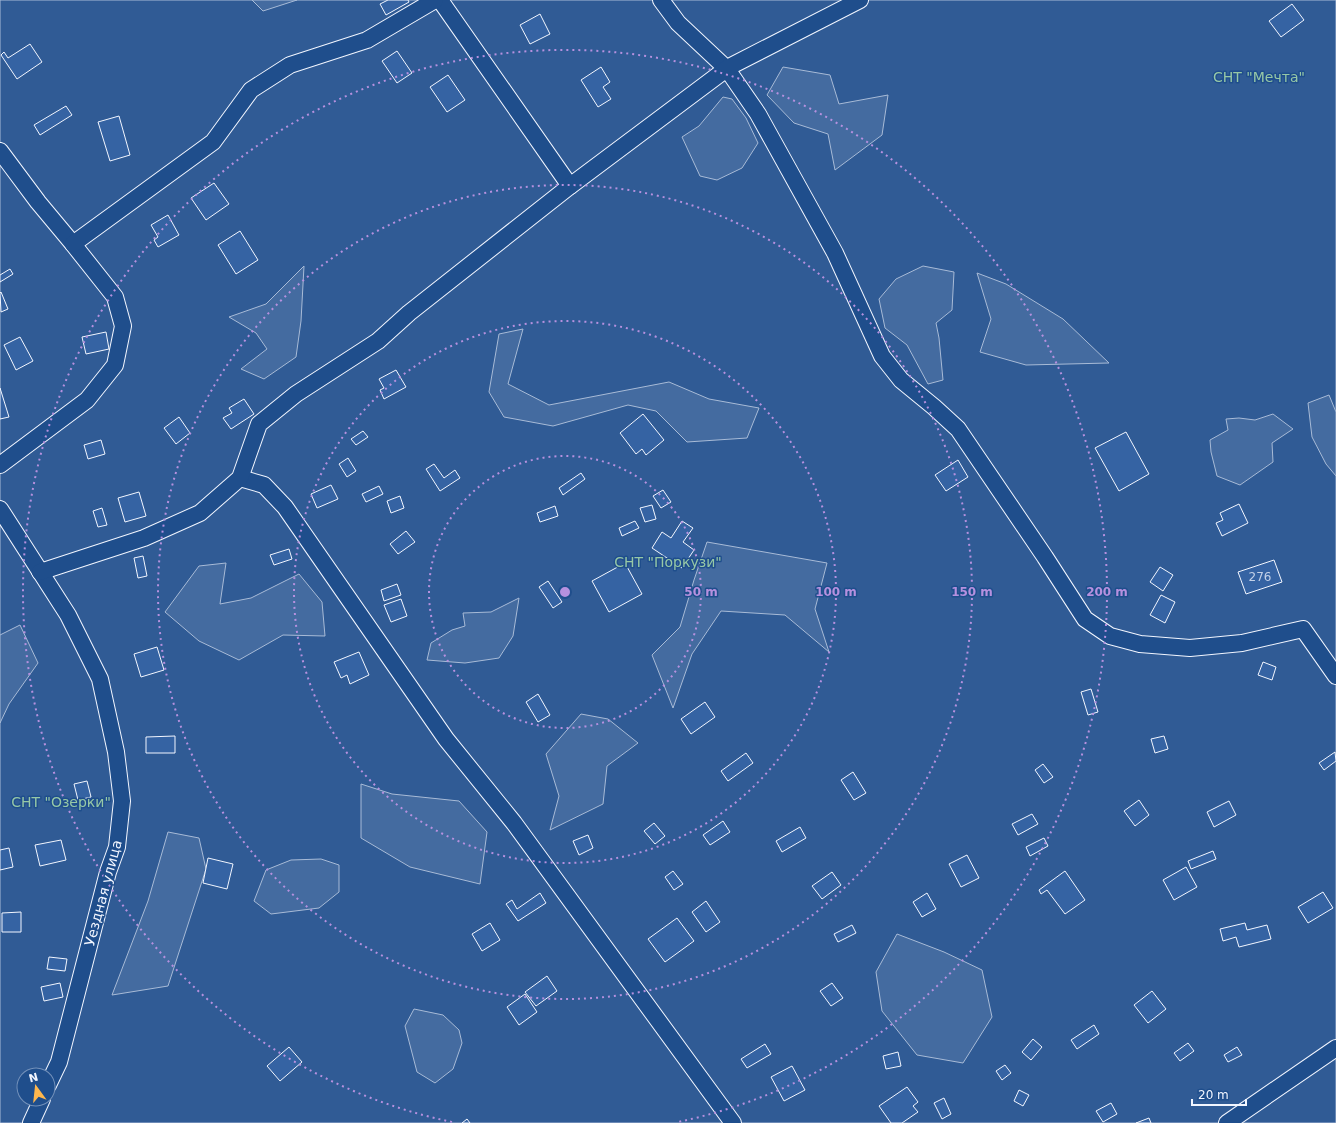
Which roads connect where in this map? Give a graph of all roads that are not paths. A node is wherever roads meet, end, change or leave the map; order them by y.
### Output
1 (435, 0) edge
2 (440, 0) edge
3 (661, 0) edge
4 (860, 0) edge
5 (726, 69) junction
6 (0, 151) edge
7 (570, 186) junction
8 (73, 244) junction
9 (0, 464) edge
10 (240, 478) junction
11 (0, 509) edge
12 (40, 572) junction
13 (1336, 676) edge
14 (1336, 1048) edge
15 (56, 1068) edge
16 (38, 1107) edge
17 (31, 1123) edge
18 (733, 1123) edge
19 (1227, 1123) edge

1 - 8 street
2 - 7 street
3 - 5 street
4 - 5 street
5 - 7 street
5 - 13 street
6 - 8 street
7 - 10 street
8 - 9 street
10 - 12 street
10 - 18 street
11 - 12 street, Уездная улица
12 - 15 street, Уездная улица
14 - 19 street
16 - 17 street

